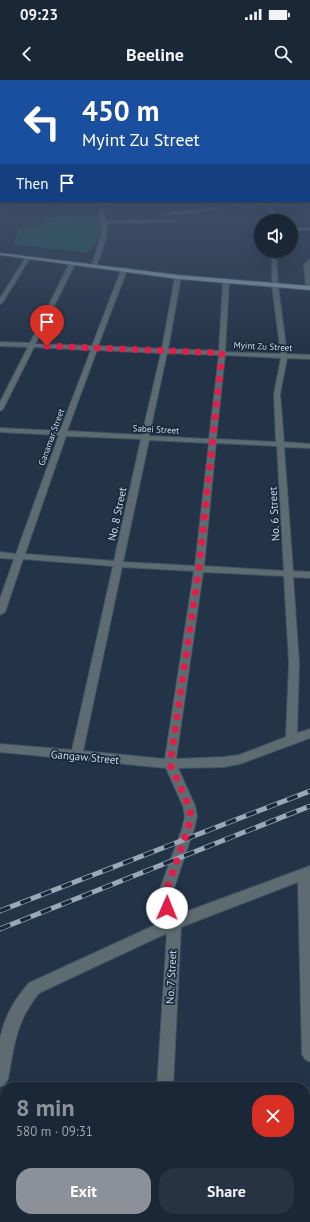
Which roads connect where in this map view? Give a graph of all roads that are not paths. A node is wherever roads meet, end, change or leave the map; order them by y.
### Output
1 (99, 249) edge
2 (0, 254) edge
3 (28, 258) junction
4 (274, 258) edge
5 (310, 261) edge
6 (72, 264) junction
7 (93, 267) junction
8 (124, 270) junction
9 (178, 277) junction
10 (226, 282) junction
11 (275, 286) junction
12 (309, 288) edge
13 (0, 302) edge
14 (0, 344) edge
15 (31, 345) junction
16 (94, 348) junction
17 (164, 352) junction
18 (222, 353) junction
19 (284, 356) junction
20 (310, 357) edge
21 (0, 408) edge
22 (0, 430) edge
23 (63, 433) junction
24 (145, 438) junction
25 (214, 442) junction
26 (281, 445) junction
27 (310, 446) edge
28 (0, 555) edge
29 (20, 556) junction
30 (117, 564) junction
31 (199, 568) junction
32 (288, 574) junction
33 (310, 575) edge
34 (0, 612) edge
35 (310, 733) edge
36 (292, 741) junction
37 (0, 748) edge
38 (76, 756) junction
39 (170, 764) junction
40 (307, 873) edge
41 (174, 923) junction
42 (310, 1054) edge
43 (0, 1078) edge
44 (165, 1082) edge

1 - 7 street
2 - 3 main road
3 - 6 main road
3 - 13 street
4 - 11 street, No. 6 Street
5 - 12 street
6 - 7 main road
6 - 15 street
7 - 8 main road
8 - 9 main road
8 - 16 street, Ganamar Street
9 - 10 main road
9 - 17 street, No. 8 Street
10 - 11 main road
10 - 18 street
11 - 12 main road
11 - 19 street, No. 6 Street
14 - 15 street, Myint Zu Street
15 - 16 street, Myint Zu Street
15 - 21 street
16 - 17 street, Myint Zu Street
16 - 23 street, Ganamar Street
17 - 18 street, Myint Zu Street
17 - 24 street, No. 8 Street
18 - 19 street, Myint Zu Street
18 - 25 street
19 - 20 street, Myint Zu Street
19 - 26 street, No. 6 Street
22 - 23 street, Sabei Street
23 - 24 street, Sabei Street
23 - 29 street, Ganamar Street
24 - 25 street, Sabei Street
24 - 30 street, No. 8 Street
25 - 26 street, Sabei Street
25 - 31 street
26 - 27 street, Sabei Street
26 - 32 street, No. 6 Street
28 - 29 street
29 - 30 street
29 - 34 street, Ganamar Street
30 - 31 street
30 - 38 street, No. 8 Street
31 - 32 street
31 - 39 street
32 - 33 street
32 - 36 street, No. 6 Street
35 - 36 street, Gangaw Street
36 - 39 street, Gangaw Street
37 - 38 street, Gangaw Street
38 - 39 street, Gangaw Street
39 - 41 street, No. 7 Street
40 - 41 street
40 - 42 street
41 - 43 street
41 - 44 street, No. 7 Street

